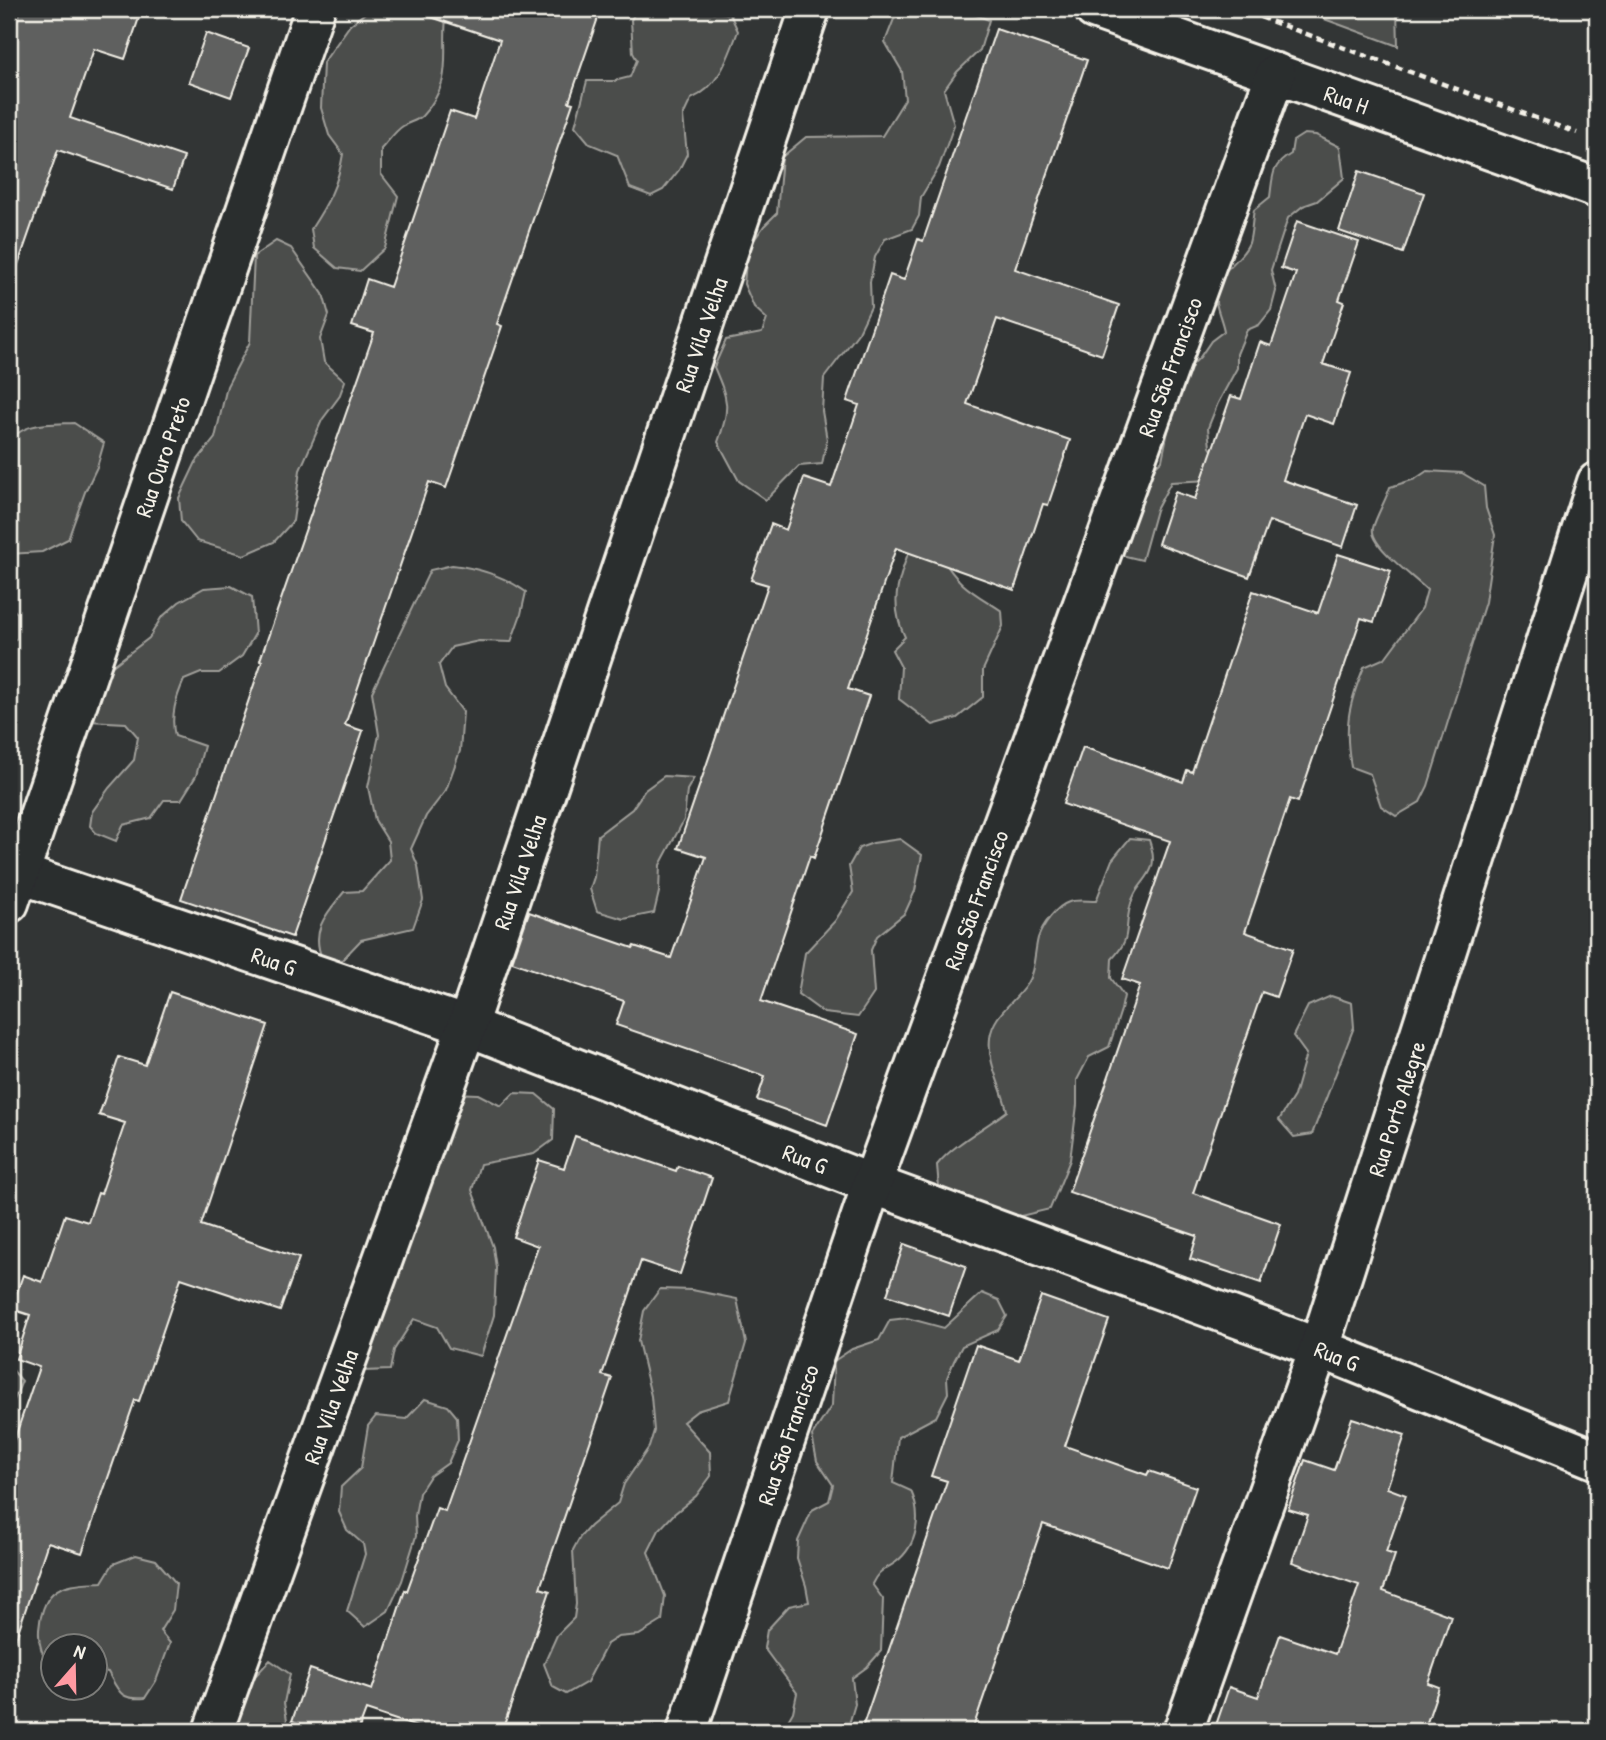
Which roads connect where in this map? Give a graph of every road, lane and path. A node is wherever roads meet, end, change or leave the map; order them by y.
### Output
1 (315, 9) edge
2 (810, 9) edge
3 (1094, 9) edge
4 (1238, 9) edge
5 (1276, 72) junction
6 (1584, 136) dead end
7 (1597, 188) edge
8 (1597, 482) edge
9 (12, 882) edge
10 (467, 1026) junction
11 (872, 1184) junction
12 (1319, 1348) junction
13 (1597, 1460) edge
14 (213, 1731) edge
15 (687, 1731) edge
16 (1184, 1731) edge

1 - 9 street, Rua Ouro Preto
2 - 10 street, Rua Vila Velha
3 - 5 street, Rua H
4 - 6 path
5 - 7 street, Rua H
5 - 11 street, Rua São Francisco
8 - 12 street, Rua Porto Alegre
9 - 10 street, Rua G
10 - 11 street, Rua G
10 - 14 street, Rua Vila Velha
11 - 12 street, Rua G
11 - 15 street, Rua São Francisco
12 - 13 street, Rua G
12 - 16 street, Rua Porto Alegre

